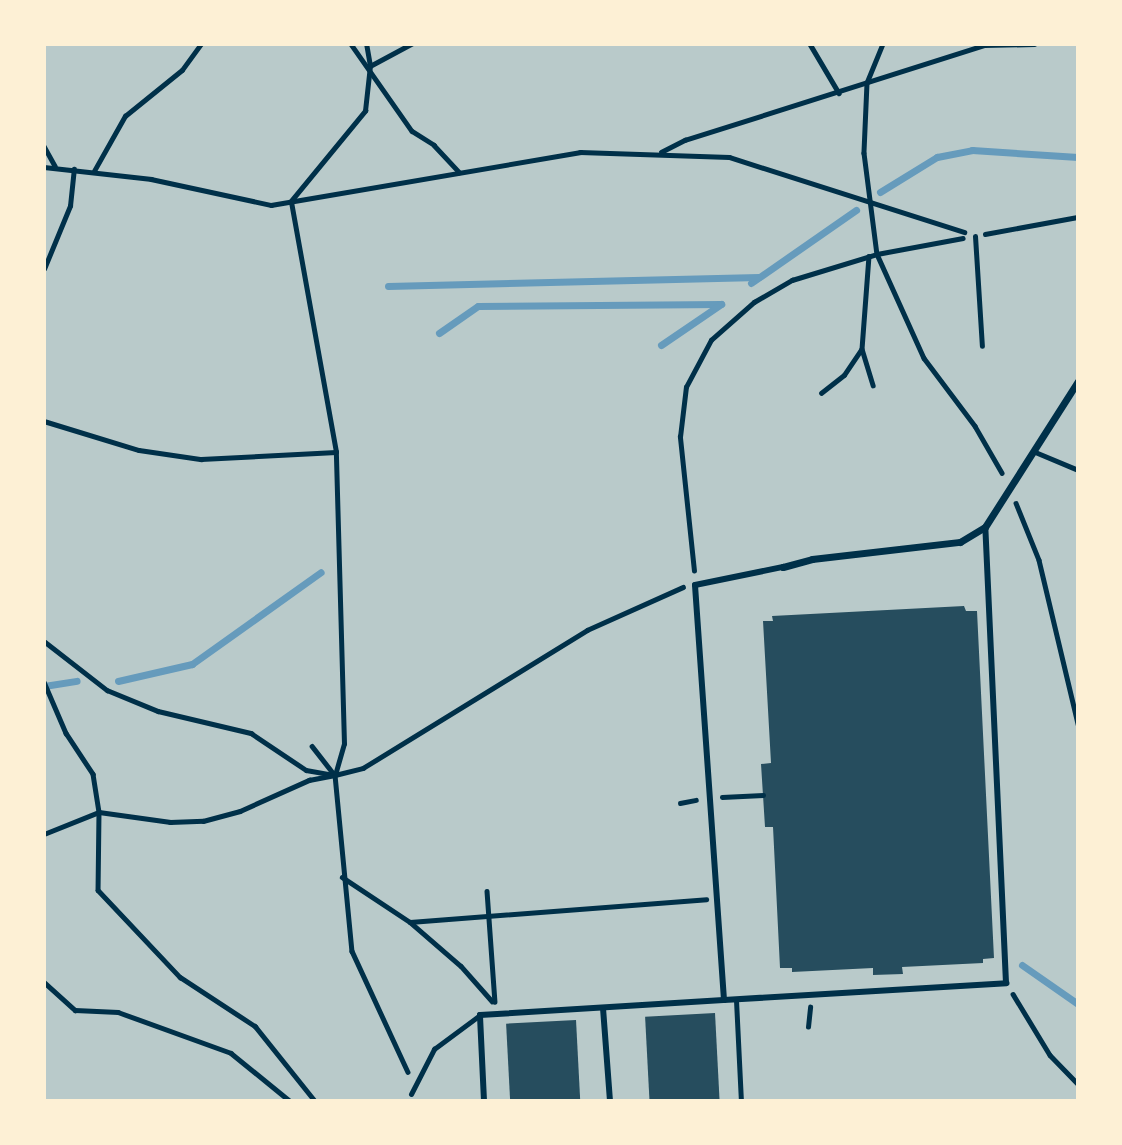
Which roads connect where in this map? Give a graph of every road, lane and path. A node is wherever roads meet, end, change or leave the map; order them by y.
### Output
1 (201, 44) edge
2 (351, 44) edge
3 (366, 44) edge
4 (411, 44) edge
5 (883, 44) edge
6 (1034, 44) edge
7 (809, 45) edge
8 (370, 66) junction
9 (867, 83) junction
10 (839, 93) junction
11 (44, 146) edge
12 (658, 153) junction
13 (44, 167) edge
14 (55, 167) junction
15 (74, 169) junction
16 (94, 171) junction
17 (460, 173) junction
18 (871, 200) junction
19 (290, 202) junction
20 (1078, 217) edge
21 (975, 236) junction
22 (877, 254) junction
23 (869, 256) junction
24 (44, 269) edge
25 (982, 346) dead end
26 (862, 349) junction
27 (1078, 381) edge
28 (873, 385) dead end
29 (821, 393) dead end
30 (44, 421) edge
31 (336, 452) junction
32 (1035, 452) junction
33 (1078, 470) edge
34 (1011, 489) junction
35 (985, 527) junction
36 (783, 567) joint
37 (695, 585) junction
38 (44, 641) edge
39 (44, 682) edge
40 (1078, 724) edge
41 (312, 746) dead end
42 (335, 775) junction
43 (99, 813) junction
44 (44, 834) edge
45 (342, 877) junction
46 (487, 891) dead end
47 (717, 898) junction
48 (490, 916) junction
49 (410, 922) junction
50 (44, 982) edge
51 (1006, 983) junction
52 (724, 1000) junction
53 (736, 1000) junction
54 (603, 1008) junction
55 (480, 1015) junction
56 (1078, 1084) edge
57 (411, 1094) joint
58 (290, 1101) edge
59 (315, 1101) edge
60 (484, 1101) edge
61 (610, 1101) edge
62 (741, 1101) edge

1 - 16 path
2 - 8 path
3 - 8 path
4 - 8 path
5 - 9 path
6 - 9 path
7 - 10 path
8 - 17 path
8 - 19 path
9 - 10 path
9 - 18 path
10 - 12 path
11 - 14 path
12 - 17 path
12 - 18 path
13 - 14 path
14 - 15 path
15 - 16 path
15 - 24 path
16 - 19 path
17 - 19 path
18 - 21 path
18 - 22 path
19 - 31 path
20 - 21 path
21 - 22 path
21 - 25 lane
22 - 23 path
22 - 34 path
23 - 26 path
23 - 37 path
26 - 28 path
26 - 29 path
27 - 32 street
30 - 31 path
31 - 42 path
32 - 33 lane
32 - 34 street
34 - 35 street
34 - 40 path
35 - 36 street
35 - 51 street
36 - 37 street
37 - 42 path
37 - 47 street
38 - 42 path
39 - 43 path
41 - 42 path
42 - 43 path
42 - 45 path
43 - 44 path
43 - 59 path
45 - 49 path
45 - 57 path
46 - 48 path
47 - 48 path
47 - 52 street
48 - 49 path
48 - 49 path
50 - 58 path
51 - 53 street
51 - 56 path
52 - 53 street
52 - 54 street
53 - 62 lane
54 - 55 street
54 - 61 street
55 - 57 lane
55 - 60 street

